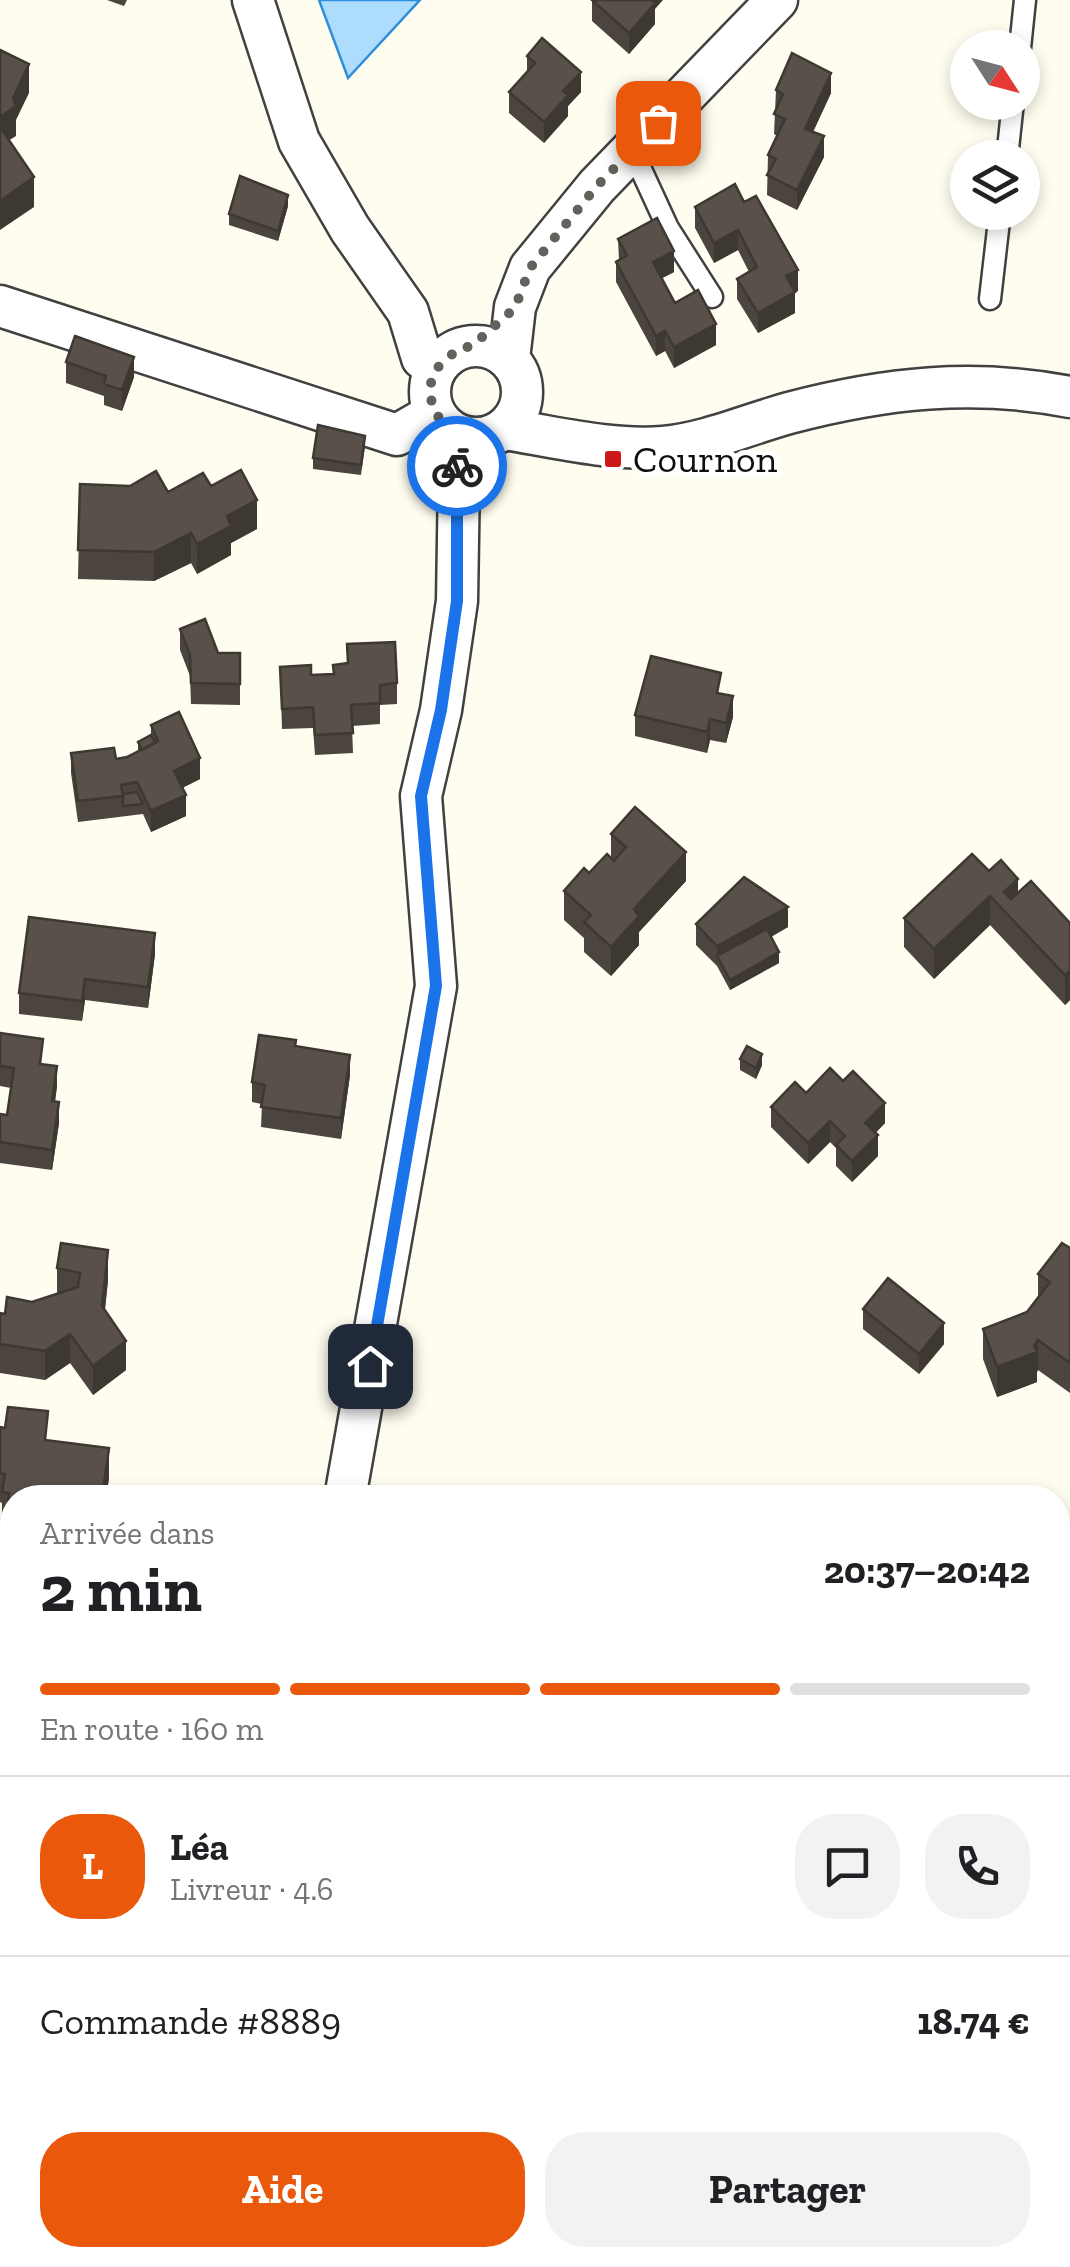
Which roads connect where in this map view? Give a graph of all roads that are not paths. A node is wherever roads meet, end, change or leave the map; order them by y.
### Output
1 (253, 0) edge
2 (776, 0) edge
3 (1025, 0) edge
4 (1022, 30) edge
5 (632, 150) junction
6 (998, 230) edge
7 (712, 297) dead end
8 (990, 298) dead end
9 (0, 306) edge
10 (515, 308) junction
11 (455, 355) junction
12 (516, 374) junction
13 (1070, 396) edge
14 (469, 427) junction
15 (590, 446) junction
16 (347, 1485) edge

1 - 11 street
2 - 5 street
3 - 4 lane
5 - 7 lane
5 - 10 street
6 - 8 lane
9 - 14 street
10 - 11 street
10 - 12 street
11 - 12 street
11 - 14 street
12 - 14 street
12 - 15 street
13 - 15 street
14 - 15 street
14 - 16 street

